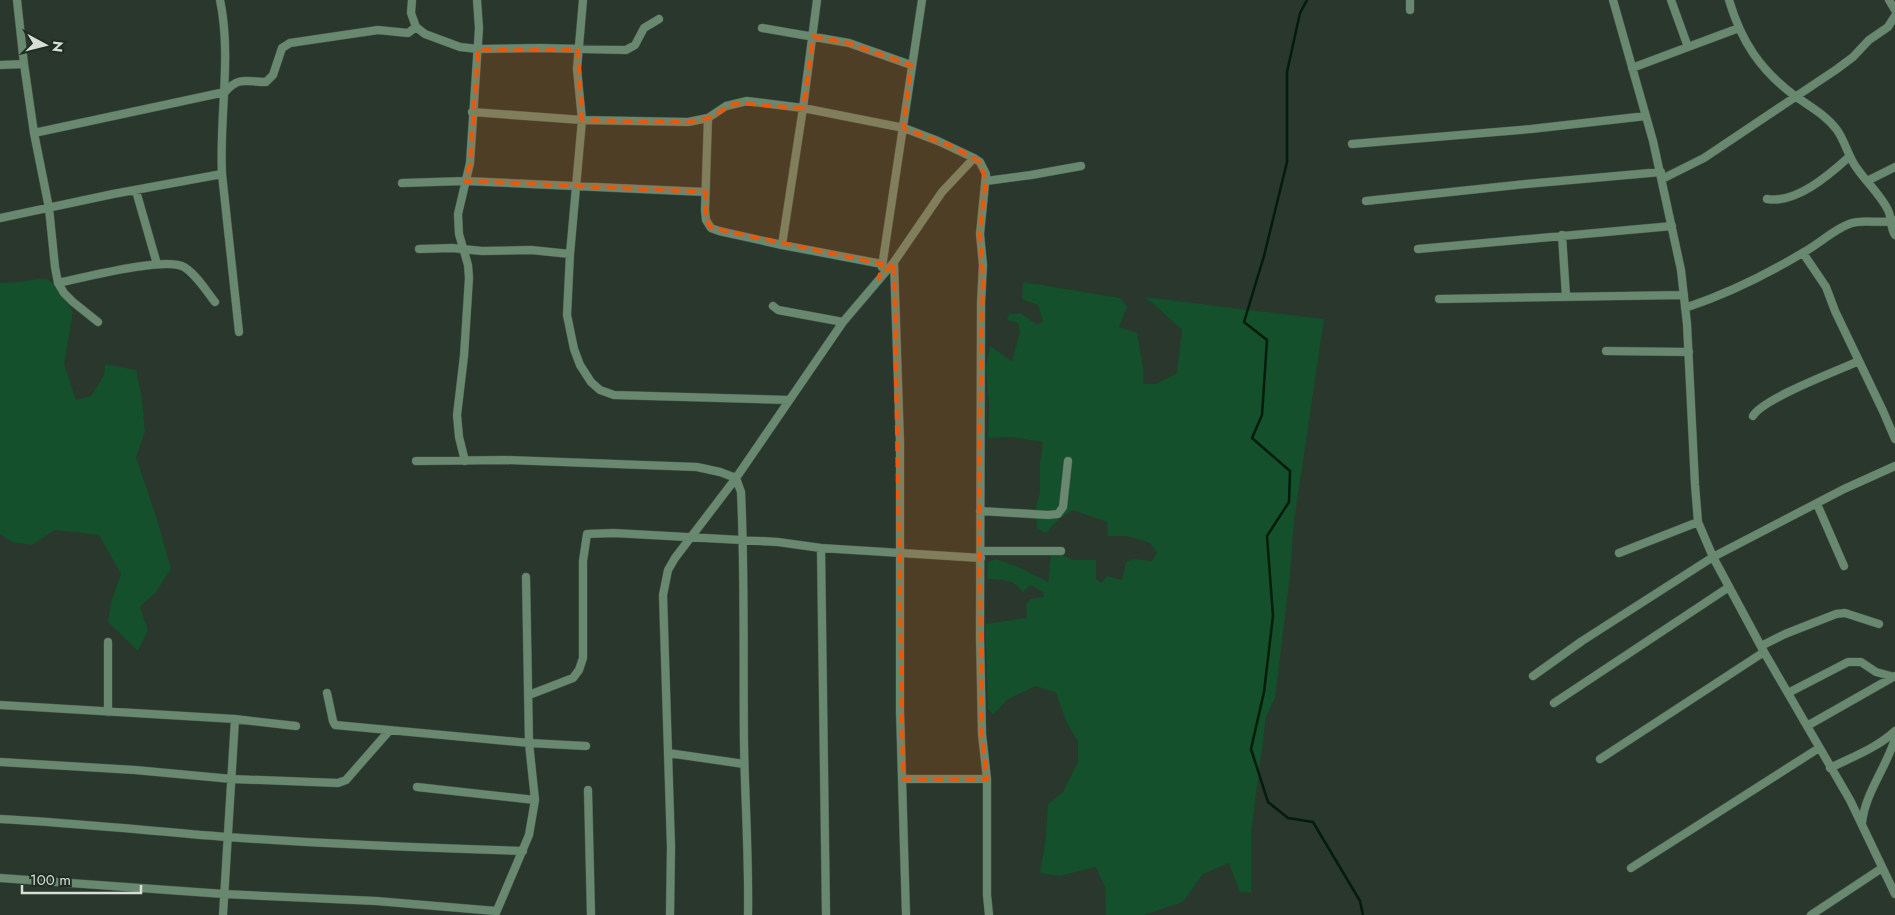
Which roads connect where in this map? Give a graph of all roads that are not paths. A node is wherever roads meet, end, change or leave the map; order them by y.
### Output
1 (17, 0) edge
2 (220, 0) edge
3 (412, 0) edge
4 (477, 0) edge
5 (583, 0) edge
6 (817, 0) edge
7 (922, 0) edge
8 (1410, 0) edge
9 (1613, 0) edge
10 (1671, 0) edge
11 (1728, 0) edge
12 (1889, 0) edge
13 (1410, 10) dead end
14 (1895, 10) edge
15 (1895, 16) edge
16 (659, 19) dead end
17 (416, 27) junction
18 (762, 28) dead end
19 (1739, 28) junction
20 (813, 36) junction
21 (1688, 47) junction
22 (478, 49) junction
23 (578, 49) junction
24 (24, 64) junction
25 (0, 65) edge
26 (911, 65) junction
27 (1632, 68) junction
28 (225, 92) junction
29 (1796, 96) junction
30 (803, 108) junction
31 (472, 112) junction
32 (1646, 116) junction
33 (708, 118) junction
34 (582, 120) junction
35 (904, 128) junction
36 (34, 133) junction
37 (1352, 144) dead end
38 (1850, 157) junction
39 (974, 158) junction
40 (1081, 166) dead end
41 (1895, 167) edge
42 (222, 174) junction
43 (1661, 176) junction
44 (465, 181) junction
45 (986, 181) junction
46 (1867, 181) junction
47 (402, 183) dead end
48 (575, 187) junction
49 (136, 191) junction
50 (705, 192) junction
51 (1768, 199) dead end
52 (1366, 201) dead end
53 (49, 208) junction
54 (0, 218) edge
55 (1893, 221) edge
56 (1672, 226) junction
57 (1895, 235) edge
58 (1562, 236) junction
59 (782, 245) junction
60 (418, 249) dead end
61 (462, 249) junction
62 (1418, 249) dead end
63 (478, 250) junction
64 (1803, 253) junction
65 (570, 254) junction
66 (894, 262) junction
67 (157, 264) junction
68 (882, 264) junction
69 (468, 265) junction
70 (879, 279) junction
71 (58, 283) junction
72 (1684, 295) junction
73 (1566, 296) junction
74 (1439, 299) dead end
75 (215, 302) dead end
76 (773, 306) dead end
77 (1685, 308) junction
78 (98, 322) dead end
79 (843, 322) junction
80 (239, 332) dead end
81 (1606, 351) dead end
82 (1688, 352) junction
83 (1859, 361) junction
84 (789, 400) junction
85 (1754, 416) dead end
86 (1895, 439) edge
87 (416, 461) dead end
88 (465, 461) junction
89 (1068, 461) dead end
90 (1895, 466) edge
91 (736, 478) junction
92 (1817, 504) junction
93 (980, 512) junction
94 (1698, 522) junction
95 (692, 538) junction
96 (742, 540) junction
97 (821, 548) junction
98 (1061, 551) dead end
99 (1619, 553) dead end
100 (900, 554) junction
101 (981, 554) junction
102 (1714, 557) junction
103 (1844, 566) dead end
104 (526, 578) dead end
105 (1729, 587) junction
106 (1879, 624) dead end
107 (108, 642) dead end
108 (1762, 649) junction
109 (1533, 676) dead end
110 (1894, 676) edge
111 (1788, 692) junction
112 (327, 693) dead end
113 (529, 695) junction
114 (1554, 703) dead end
115 (0, 705) edge
116 (108, 712) junction
117 (235, 719) junction
118 (296, 726) dead end
119 (1807, 726) junction
120 (389, 731) junction
121 (1895, 731) edge
122 (1895, 739) edge
123 (529, 743) junction
124 (586, 746) dead end
125 (1819, 748) junction
126 (668, 753) junction
127 (1600, 759) dead end
128 (0, 762) edge
129 (744, 764) junction
130 (1830, 768) junction
131 (232, 779) junction
132 (903, 779) junction
133 (987, 779) junction
134 (417, 787) dead end
135 (588, 790) dead end
136 (535, 800) junction
137 (0, 819) edge
138 (1862, 824) junction
139 (228, 837) junction
140 (523, 851) junction
141 (1631, 868) dead end
142 (1882, 868) junction
143 (0, 878) edge
144 (224, 894) junction
145 (1895, 894) edge
146 (496, 913) edge
147 (223, 915) edge
148 (591, 915) edge
149 (670, 915) edge
150 (748, 915) edge
151 (826, 915) edge
152 (906, 915) edge
153 (989, 915) edge
154 (1811, 915) edge

1 - 24 street
2 - 28 street
3 - 17 street
4 - 22 street
5 - 23 street
6 - 20 street
7 - 26 street
8 - 13 street
9 - 27 street
10 - 21 street
11 - 19 street
12 - 14 street
15 - 29 street
16 - 23 street
17 - 22 street
17 - 28 street
18 - 20 street
19 - 21 street
19 - 29 street
20 - 26 street
20 - 30 street
21 - 27 street
22 - 23 street
22 - 31 street
23 - 34 street
24 - 25 street
24 - 36 street
26 - 35 street
27 - 32 street
28 - 36 street
28 - 42 street
29 - 38 street
29 - 43 street
30 - 33 street
30 - 35 street
30 - 59 street
31 - 34 street
31 - 44 street
32 - 37 street
32 - 43 street
33 - 34 street
33 - 50 street
34 - 48 street
35 - 39 street
35 - 68 street
36 - 53 street
38 - 46 street
38 - 51 street
39 - 45 street
39 - 66 street
40 - 45 street
41 - 46 street
42 - 49 street
42 - 80 street
43 - 52 street
43 - 56 street
44 - 47 street
44 - 48 street
44 - 61 street
45 - 93 street
46 - 55 street
48 - 50 street
48 - 65 street
49 - 53 street
49 - 67 street
50 - 59 street
53 - 54 street
53 - 71 street
55 - 57 street
55 - 64 street
56 - 58 street
56 - 72 street
58 - 62 street
58 - 73 street
59 - 68 street
60 - 61 street
61 - 63 street
61 - 69 street
63 - 65 street
63 - 69 street
64 - 77 street
64 - 83 street
65 - 84 street
66 - 70 street
66 - 100 street
67 - 71 street
67 - 75 street
68 - 70 street
69 - 88 street
70 - 79 street
71 - 78 street
72 - 73 street
72 - 77 street
73 - 74 street
76 - 79 street
77 - 82 street
79 - 84 street
81 - 82 street
82 - 94 street
83 - 85 street
83 - 86 street
84 - 91 street
87 - 88 street
88 - 91 street
89 - 93 street
90 - 92 street
91 - 95 street
91 - 96 street
92 - 102 street
92 - 103 street
93 - 101 street
94 - 99 street
94 - 102 street
95 - 96 street
95 - 113 street
95 - 126 street
96 - 97 street
96 - 129 street
97 - 100 street
97 - 151 street
98 - 101 street
100 - 101 street
100 - 132 street
101 - 133 street
102 - 105 street
102 - 109 street
104 - 113 street
105 - 108 street
105 - 114 street
106 - 108 street
107 - 116 street
108 - 111 street
108 - 127 street
110 - 111 street
110 - 119 street
111 - 119 street
112 - 120 street
113 - 123 street
115 - 116 street
116 - 117 street
117 - 118 street
117 - 131 street
119 - 125 street
120 - 123 street
120 - 131 street
121 - 130 street
122 - 138 street
123 - 124 street
123 - 136 street
125 - 130 street
125 - 141 street
126 - 129 street
126 - 149 street
128 - 131 street
129 - 150 street
130 - 138 street
131 - 139 street
132 - 133 street
132 - 152 street
133 - 153 street
134 - 136 street
135 - 148 street
136 - 140 street
137 - 139 street
138 - 142 street
139 - 140 street
139 - 144 street
140 - 146 street
142 - 145 street
142 - 154 street
143 - 144 street
144 - 146 street
144 - 147 street

